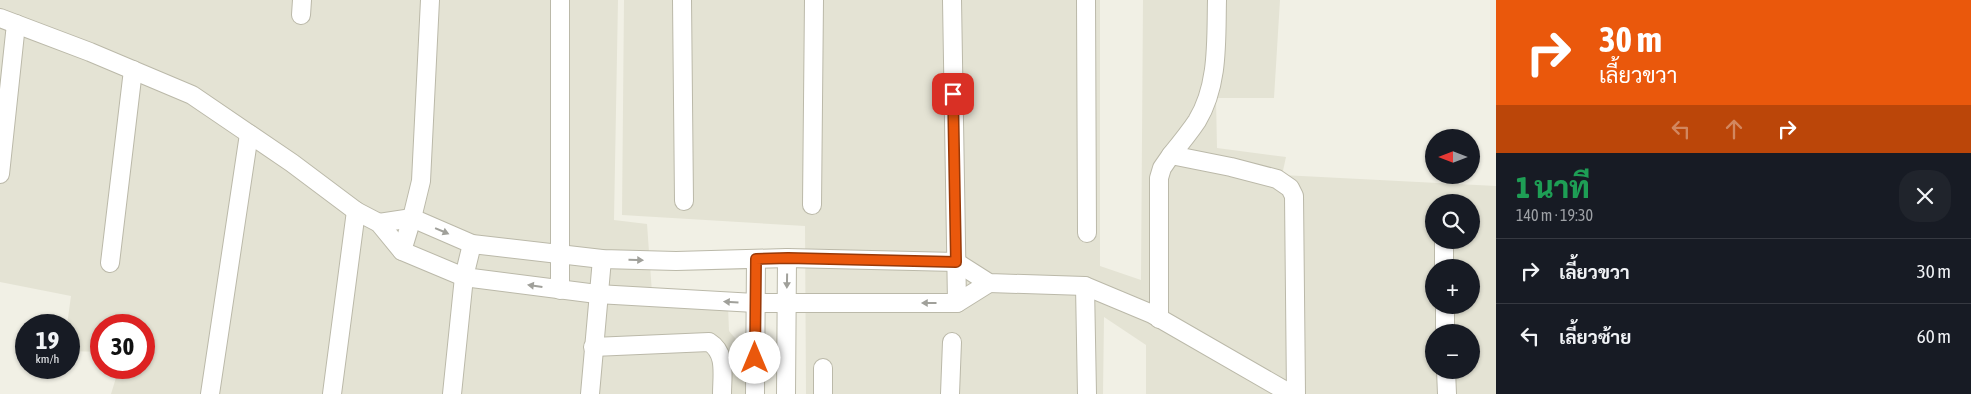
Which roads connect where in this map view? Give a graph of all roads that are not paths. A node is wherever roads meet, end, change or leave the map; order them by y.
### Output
1 (430, 0) edge
2 (560, 0) edge
3 (682, 0) edge
4 (814, 0) edge
5 (952, 0) edge
6 (1086, 0) edge
7 (1217, 0) edge
8 (0, 18) edge
9 (16, 24) junction
10 (134, 70) junction
11 (249, 134) junction
12 (1171, 155) junction
13 (0, 174) edge
14 (684, 201) dead end
15 (812, 205) dead end
16 (356, 211) junction
17 (412, 218) junction
18 (379, 223) junction
19 (1087, 233) dead end
20 (472, 244) junction
21 (402, 251) junction
22 (559, 254) junction
23 (788, 258) junction
24 (602, 259) junction
25 (756, 259) junction
26 (956, 262) junction
27 (110, 263) dead end
28 (464, 277) junction
29 (989, 283) junction
30 (1090, 288) junction
31 (560, 290) junction
32 (597, 294) junction
33 (755, 303) junction
34 (786, 303) junction
35 (957, 303) junction
36 (1156, 317) junction
37 (952, 342) dead end
38 (593, 347) junction
39 (823, 368) dead end
40 (1446, 379) edge
41 (210, 394) edge
42 (332, 394) edge
43 (452, 394) edge
44 (590, 394) edge
45 (722, 394) edge
46 (755, 394) edge
47 (786, 394) edge
48 (822, 394) edge
49 (950, 394) edge
50 (1087, 394) edge
51 (1291, 394) edge
52 (1296, 394) edge
53 (1447, 394) edge

1 - 17 street
2 - 22 street
3 - 14 street
4 - 15 street
5 - 26 street
6 - 19 street
7 - 12 street
8 - 9 street
9 - 10 street
9 - 13 street
10 - 11 street
10 - 27 street
11 - 16 street
11 - 41 street
12 - 36 street
12 - 52 street
16 - 18 street
16 - 42 street
17 - 18 street
17 -> 20 street
17 - 21 street
18 - 21 street
20 - 22 street
20 - 28 street
21 - 28 street
22 - 24 street
22 - 31 street
23 - 25 street
23 - 26 street
23 -> 34 street
24 -> 25 street
24 - 32 street
25 - 33 street
26 - 29 street
26 - 35 street
31 -> 28 street
28 - 43 street
29 - 30 street
29 - 35 street
30 - 36 street
30 - 50 street
31 - 32 street
33 -> 32 street
32 - 38 street
33 - 34 street
33 - 46 street
35 -> 34 street
34 - 47 street
36 - 51 street
37 - 49 street
38 - 44 street
38 - 45 street
39 - 48 street
40 - 53 street

